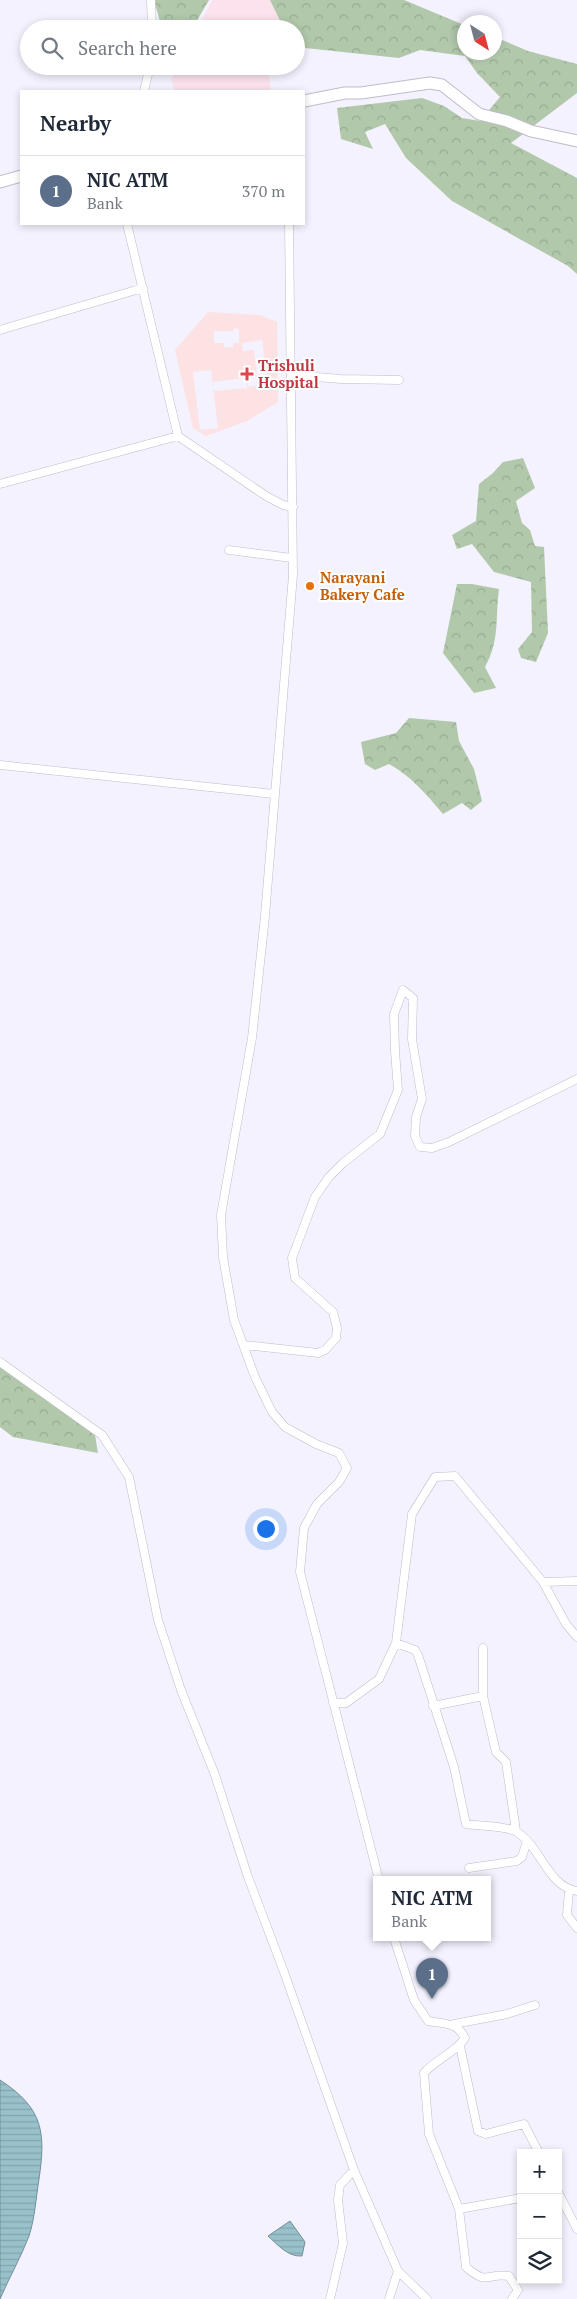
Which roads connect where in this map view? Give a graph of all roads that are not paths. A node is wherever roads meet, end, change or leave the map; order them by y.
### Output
1 (151, 0) edge
2 (152, 20) edge
3 (148, 75) edge
4 (144, 90) edge
5 (305, 101) edge
6 (577, 141) edge
7 (20, 176) edge
8 (0, 182) edge
9 (127, 225) edge
10 (290, 225) edge
11 (143, 288) junction
12 (0, 330) edge
13 (292, 375) junction
14 (399, 380) dead end
15 (178, 436) junction
16 (0, 484) edge
17 (293, 507) junction
18 (229, 550) dead end
19 (292, 558) junction
20 (0, 765) edge
21 (274, 794) junction
22 (577, 1079) edge
23 (244, 1345) junction
24 (0, 1362) edge
25 (577, 1581) edge
26 (543, 1582) junction
27 (577, 1637) edge
28 (396, 1642) junction
29 (482, 1648) dead end
30 (483, 1696) junction
31 (333, 1703) junction
32 (433, 1706) junction
33 (516, 1831) junction
34 (528, 1841) junction
35 (469, 1868) dead end
36 (378, 1876) edge
37 (573, 1890) edge
38 (577, 1928) edge
39 (395, 1941) edge
40 (535, 2005) dead end
41 (454, 2024) junction
42 (460, 2046) junction
43 (537, 2149) edge
44 (354, 2170) junction
45 (559, 2194) edge
46 (517, 2199) edge
47 (459, 2209) junction
48 (577, 2229) edge
49 (398, 2271) junction
50 (330, 2299) edge
51 (389, 2299) edge
52 (427, 2299) edge
53 (512, 2299) edge

1 - 2 street
3 - 4 street
5 - 6 street
7 - 8 street
9 - 11 street
10 - 13 street
11 - 12 street
11 - 15 street
13 - 14 street
13 - 17 street
15 - 16 street
15 - 17 street
17 - 19 street
18 - 19 street
19 - 21 street
20 - 21 street
21 - 23 street
22 - 23 street
23 - 31 street
24 - 44 street
25 - 26 street
26 - 27 street
26 - 28 street
28 - 31 street
28 - 32 street
29 - 30 street
30 - 32 street
30 - 33 street
31 - 36 street
32 - 33 street
33 - 34 street
34 - 35 street
34 - 37 street
37 - 38 street
39 - 41 street
40 - 41 street
41 - 42 street
42 - 43 street
42 - 47 street
44 - 49 street
44 - 50 street
45 - 48 street
46 - 47 street
47 - 53 street
49 - 51 street
49 - 52 street

